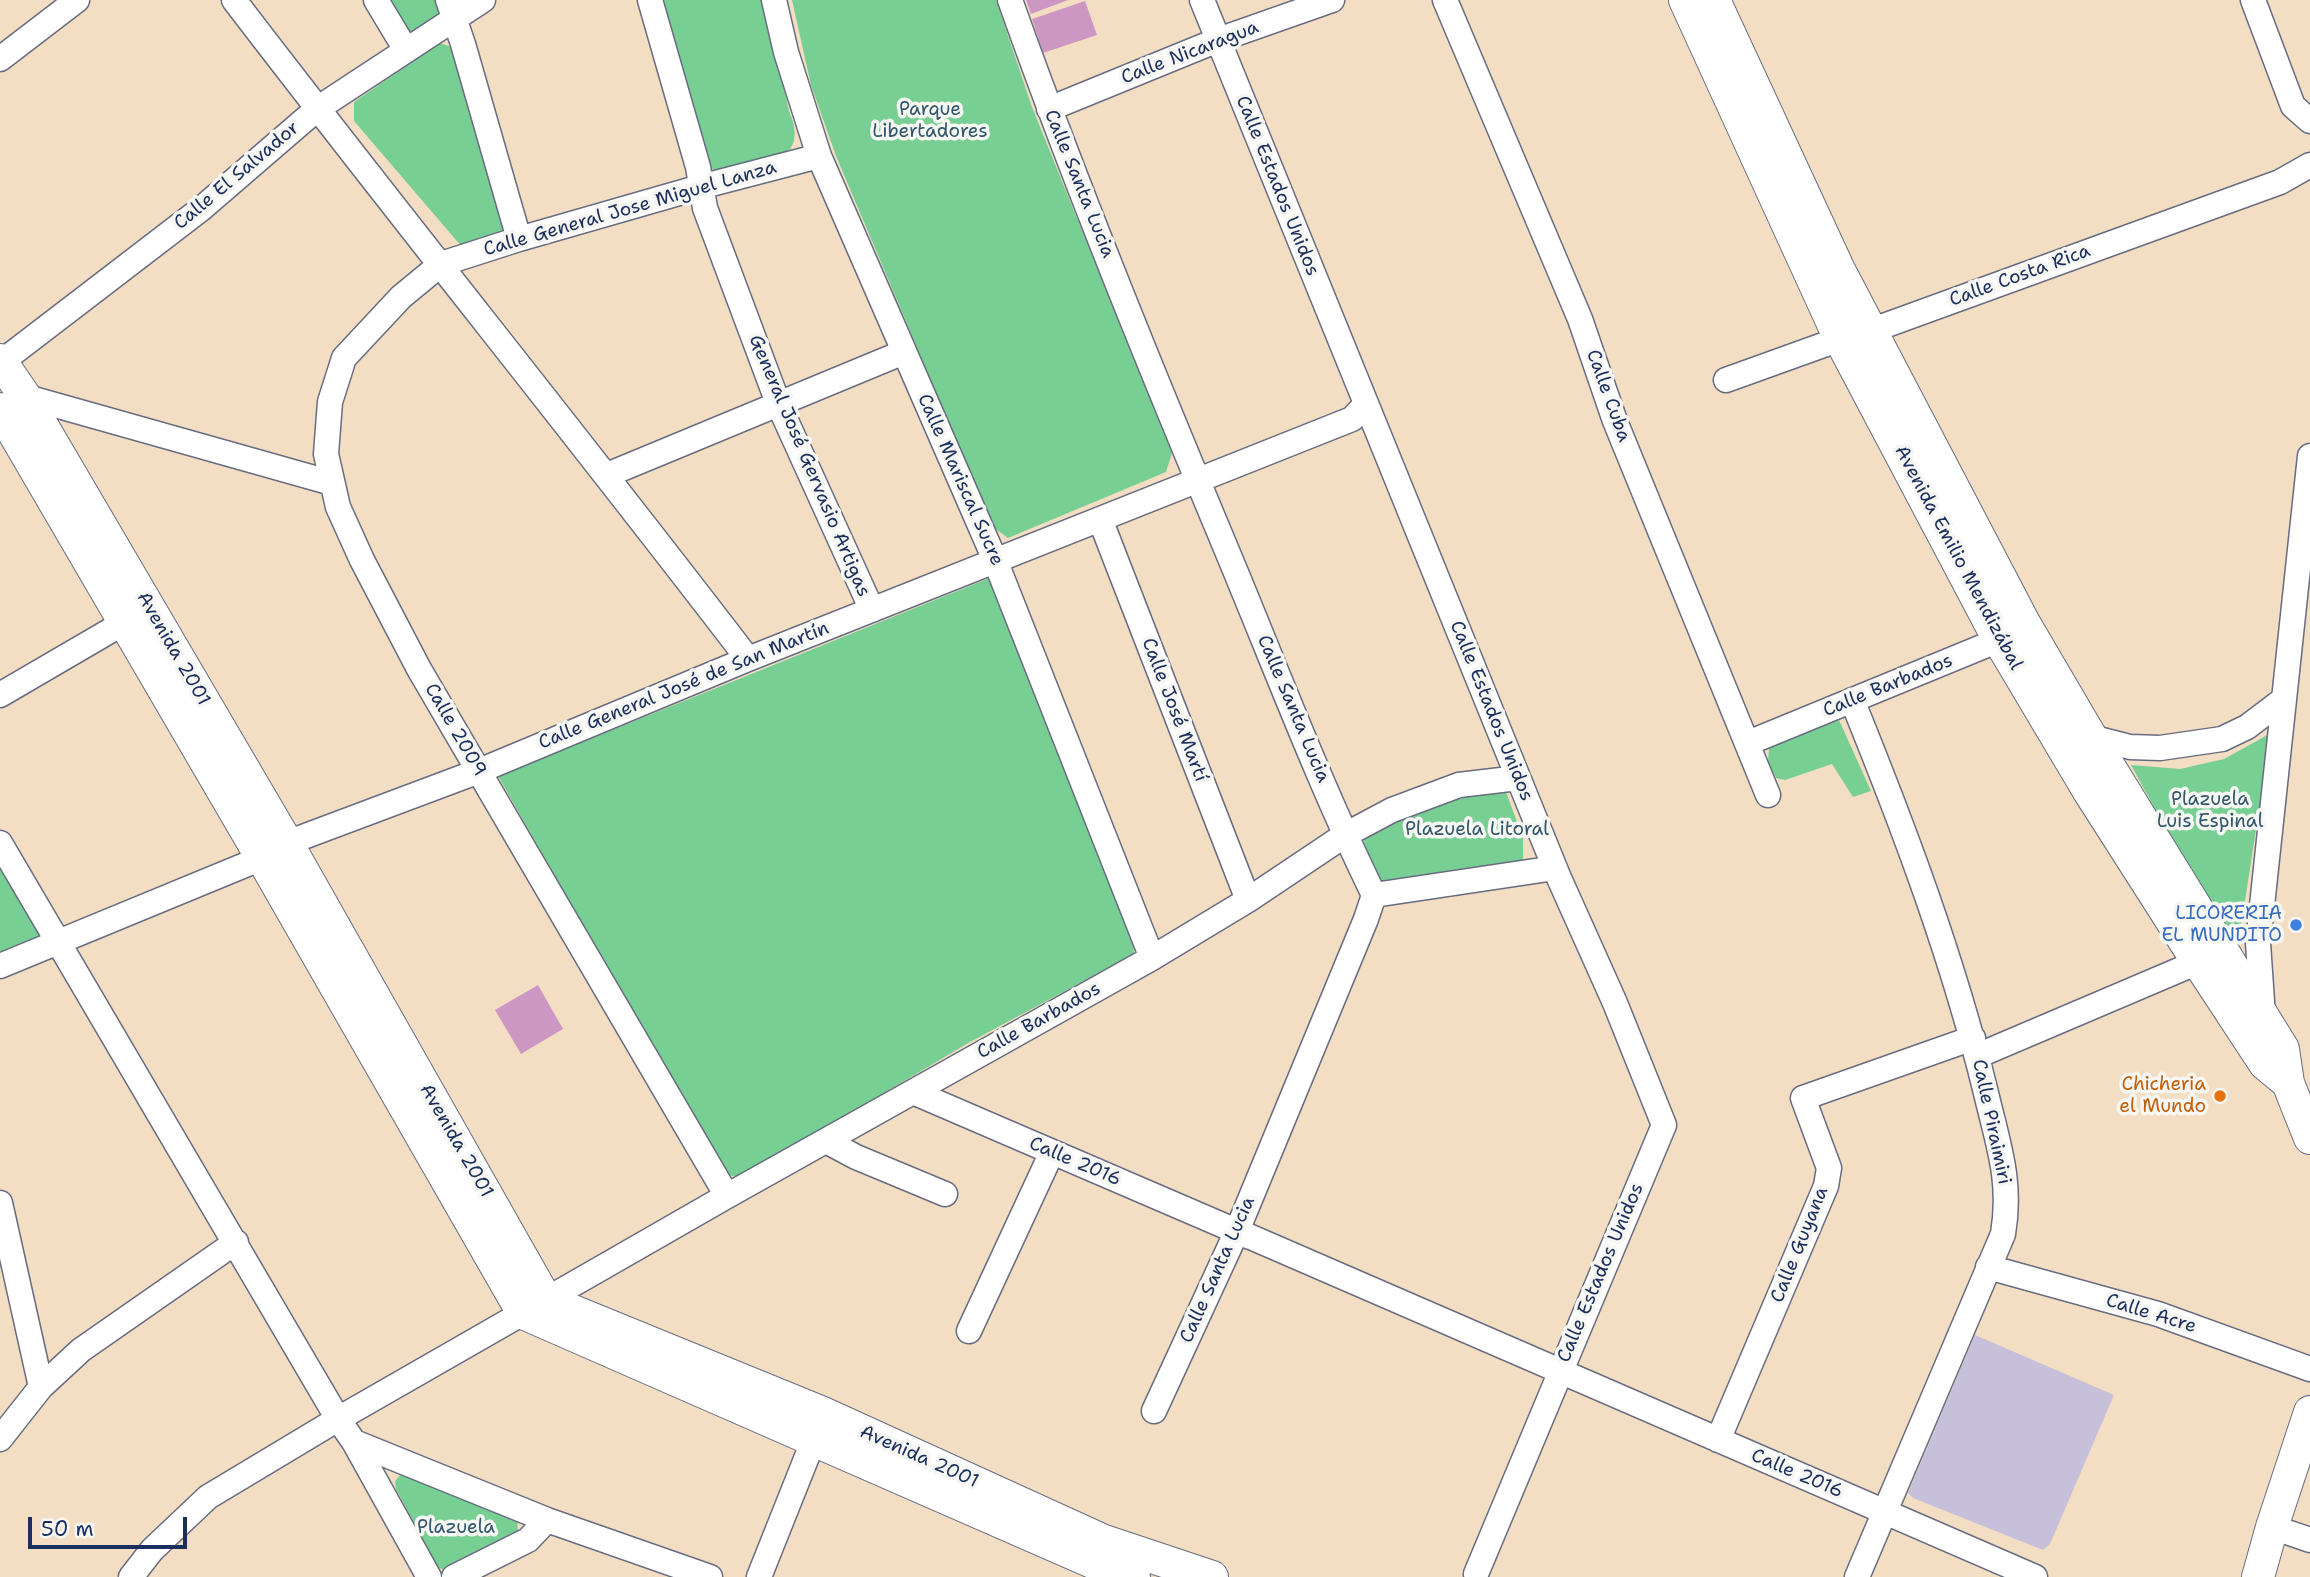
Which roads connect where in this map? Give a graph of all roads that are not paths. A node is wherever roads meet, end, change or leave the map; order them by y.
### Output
1 (77, 0) edge
2 (234, 0) edge
3 (376, 0) edge
4 (483, 0) edge
5 (650, 0) edge
6 (774, 0) edge
7 (1010, 0) edge
8 (1202, 0) edge
9 (1332, 0) edge
10 (1445, 0) edge
11 (1685, 0) edge
12 (1714, 0) edge
13 (2253, 0) edge
14 (451, 10) edge
15 (1218, 40) junction
16 (406, 50) junction
17 (0, 59) edge
18 (317, 109) junction
19 (1049, 109) junction
20 (2310, 121) edge
21 (819, 156) junction
22 (2310, 164) edge
23 (700, 187) junction
24 (519, 239) junction
25 (441, 264) junction
26 (1870, 331) junction
27 (1840, 339) junction
28 (904, 352) junction
29 (5, 380) edge
30 (1726, 380) dead end
31 (778, 403) junction
32 (1366, 404) junction
33 (2310, 456) edge
34 (607, 475) junction
35 (1198, 481) junction
36 (332, 483) junction
37 (1100, 519) junction
38 (995, 560) junction
39 (872, 610) junction
40 (125, 622) junction
41 (2011, 631) junction
42 (2300, 644) edge
43 (748, 659) junction
44 (0, 695) edge
45 (2284, 699) junction
46 (1852, 700) junction
47 (1748, 743) junction
48 (2079, 744) junction
49 (479, 771) junction
50 (1518, 778) junction
51 (1768, 794) dead end
52 (1345, 835) junction
53 (0, 842) edge
54 (275, 850) junction
55 (1555, 868) junction
56 (1374, 895) junction
57 (1248, 900) junction
58 (59, 943) junction
59 (1152, 958) junction
60 (2198, 962) junction
61 (0, 966) edge
62 (2263, 1018) junction
63 (1975, 1047) junction
64 (2288, 1083) junction
65 (913, 1092) junction
66 (2310, 1138) edge
67 (826, 1141) junction
68 (1052, 1152) junction
69 (945, 1194) dead end
70 (727, 1196) junction
71 (0, 1203) edge
72 (1237, 1231) junction
73 (236, 1242) junction
74 (1988, 1268) junction
75 (535, 1307) junction
76 (969, 1331) dead end
77 (2310, 1369) edge
78 (1559, 1371) junction
79 (41, 1387) junction
80 (1154, 1411) dead end
81 (2310, 1412) edge
82 (338, 1419) junction
83 (819, 1426) junction
84 (0, 1438) edge
85 (1718, 1440) junction
86 (354, 1442) junction
87 (1884, 1512) junction
88 (547, 1520) junction
89 (2272, 1527) junction
90 (2310, 1540) edge
91 (1097, 1571) edge
92 (1476, 1574) dead end
93 (131, 1577) edge
94 (429, 1577) edge
95 (454, 1577) edge
96 (710, 1577) edge
97 (759, 1577) edge
98 (1134, 1577) edge
99 (1212, 1577) edge
100 (1857, 1577) edge
101 (2035, 1577) edge
102 (2258, 1577) edge

1 - 17 street
2 - 18 street
3 - 16 street
4 - 14 street, Calle El Salvador
5 - 23 street, General José Gervasio Artigas
6 - 21 street, Calle Mariscal Sucre
7 - 19 street, Calle Santa Lucia
8 - 15 street, Calle Estados Unidos
9 - 15 street, Calle Nicaragua
10 - 47 street, Calle Cuba
11 - 27 main road, Avenida Emilio Mendizábal
12 - 26 main road, Avenida Emilio Mendizábal
13 - 20 street
14 - 16 street, Calle El Salvador
14 - 24 street
15 - 19 street, Calle Nicaragua
15 - 32 street, Calle Estados Unidos
16 - 18 street, Calle El Salvador
18 - 25 street
18 - 29 street, Calle El Salvador
19 - 35 street, Calle Santa Lucia
21 - 23 street, Calle General Jose Miguel Lanza
21 - 28 street, Calle Mariscal Sucre
22 - 26 street, Calle Costa Rica
23 - 24 street, Calle General Jose Miguel Lanza
23 - 31 street, General José Gervasio Artigas
24 - 25 street, Calle General Jose Miguel Lanza
25 - 34 street
25 - 36 street, Calle 2009
26 - 27 street, Calle Costa Rica
26 - 41 main road, Avenida Emilio Mendizábal
27 - 30 street, Calle Costa Rica
27 - 41 main road, Avenida Emilio Mendizábal
28 - 31 street
28 - 38 street, Calle Mariscal Sucre
29 - 36 street
29 - 40 main road, Avenida 2001
29 - 54 main road, Avenida 2001
31 - 34 street
31 - 39 street, General José Gervasio Artigas
32 - 35 street, Calle General José de San Martín
32 - 50 street, Calle Estados Unidos
33 - 42 street
34 - 43 street
35 - 37 street, Calle General José de San Martín
35 - 52 street, Calle Santa Lucia
36 - 49 street, Calle 2009
37 - 38 street, Calle General José de San Martín
37 - 57 street, Calle José Martí
38 - 39 street, Calle General José de San Martín
38 - 59 street, Calle Mariscal Sucre
39 - 43 street, Calle General José de San Martín
40 - 44 street
40 - 54 main road, Avenida 2001
41 - 46 street, Calle Barbados
41 - 48 main road, Avenida Emilio Mendizábal
42 - 45 street
43 - 49 street, Calle General José de San Martín
45 - 48 street
45 - 62 street
46 - 47 street, Calle Barbados
46 - 63 street, Calle Piraimiri
47 - 51 street, Calle Cuba
48 - 60 main road, Avenida Emilio Mendizábal
48 - 62 main road, Avenida Emilio Mendizábal
49 - 54 street, Calle General José de San Martín
49 - 70 street, Calle 2009
50 - 52 street, Calle Barbados
50 - 55 street, Calle Estados Unidos
52 - 56 street, Calle Santa Lucia
52 - 57 street, Calle Barbados
53 - 58 street
54 - 58 street, Calle General José de San Martín
54 - 75 main road, Avenida 2001
55 - 56 street
55 - 78 street, Calle Estados Unidos
56 - 72 street, Calle Santa Lucia
57 - 59 street, Calle Barbados
58 - 61 street, Calle General José de San Martín
58 - 73 street
59 - 65 street, Calle Barbados
60 - 63 street, Calle Guyana
60 - 64 main road, Avenida Emilio Mendizábal
62 - 64 main road, Avenida Emilio Mendizábal
63 - 74 street, Calle Piraimiri
63 - 85 street, Calle Guyana
64 - 66 main road, Avenida Emilio Mendizábal
65 - 67 street, Calle Barbados
65 - 68 street, Calle 2016
67 - 69 street
67 - 70 street, Calle Barbados
68 - 72 street, Calle 2016
68 - 76 street
70 - 75 street, Calle Barbados
71 - 79 street
72 - 78 street, Calle 2016
72 - 80 street, Calle Santa Lucia
73 - 79 street
73 - 82 street
74 - 77 street, Calle Acre
74 - 87 street, Calle Piraimiri
75 - 82 street, Calle Barbados
75 - 83 main road, Avenida 2001
78 - 85 street, Calle 2016
78 - 92 street, Calle Estados Unidos
79 - 84 street
81 - 89 main road
82 - 86 street
82 - 93 street, Calle Barbados
83 - 91 main road, Avenida 2001
83 - 97 street
83 - 99 main road, Avenida 2001
85 - 87 street, Calle 2016
86 - 88 street
86 - 94 street
87 - 100 street, Calle Piraimiri
87 - 101 street, Calle 2016
88 - 95 street
88 - 96 street
89 - 90 street
89 - 102 main road
91 - 98 main road, Avenida 2001

